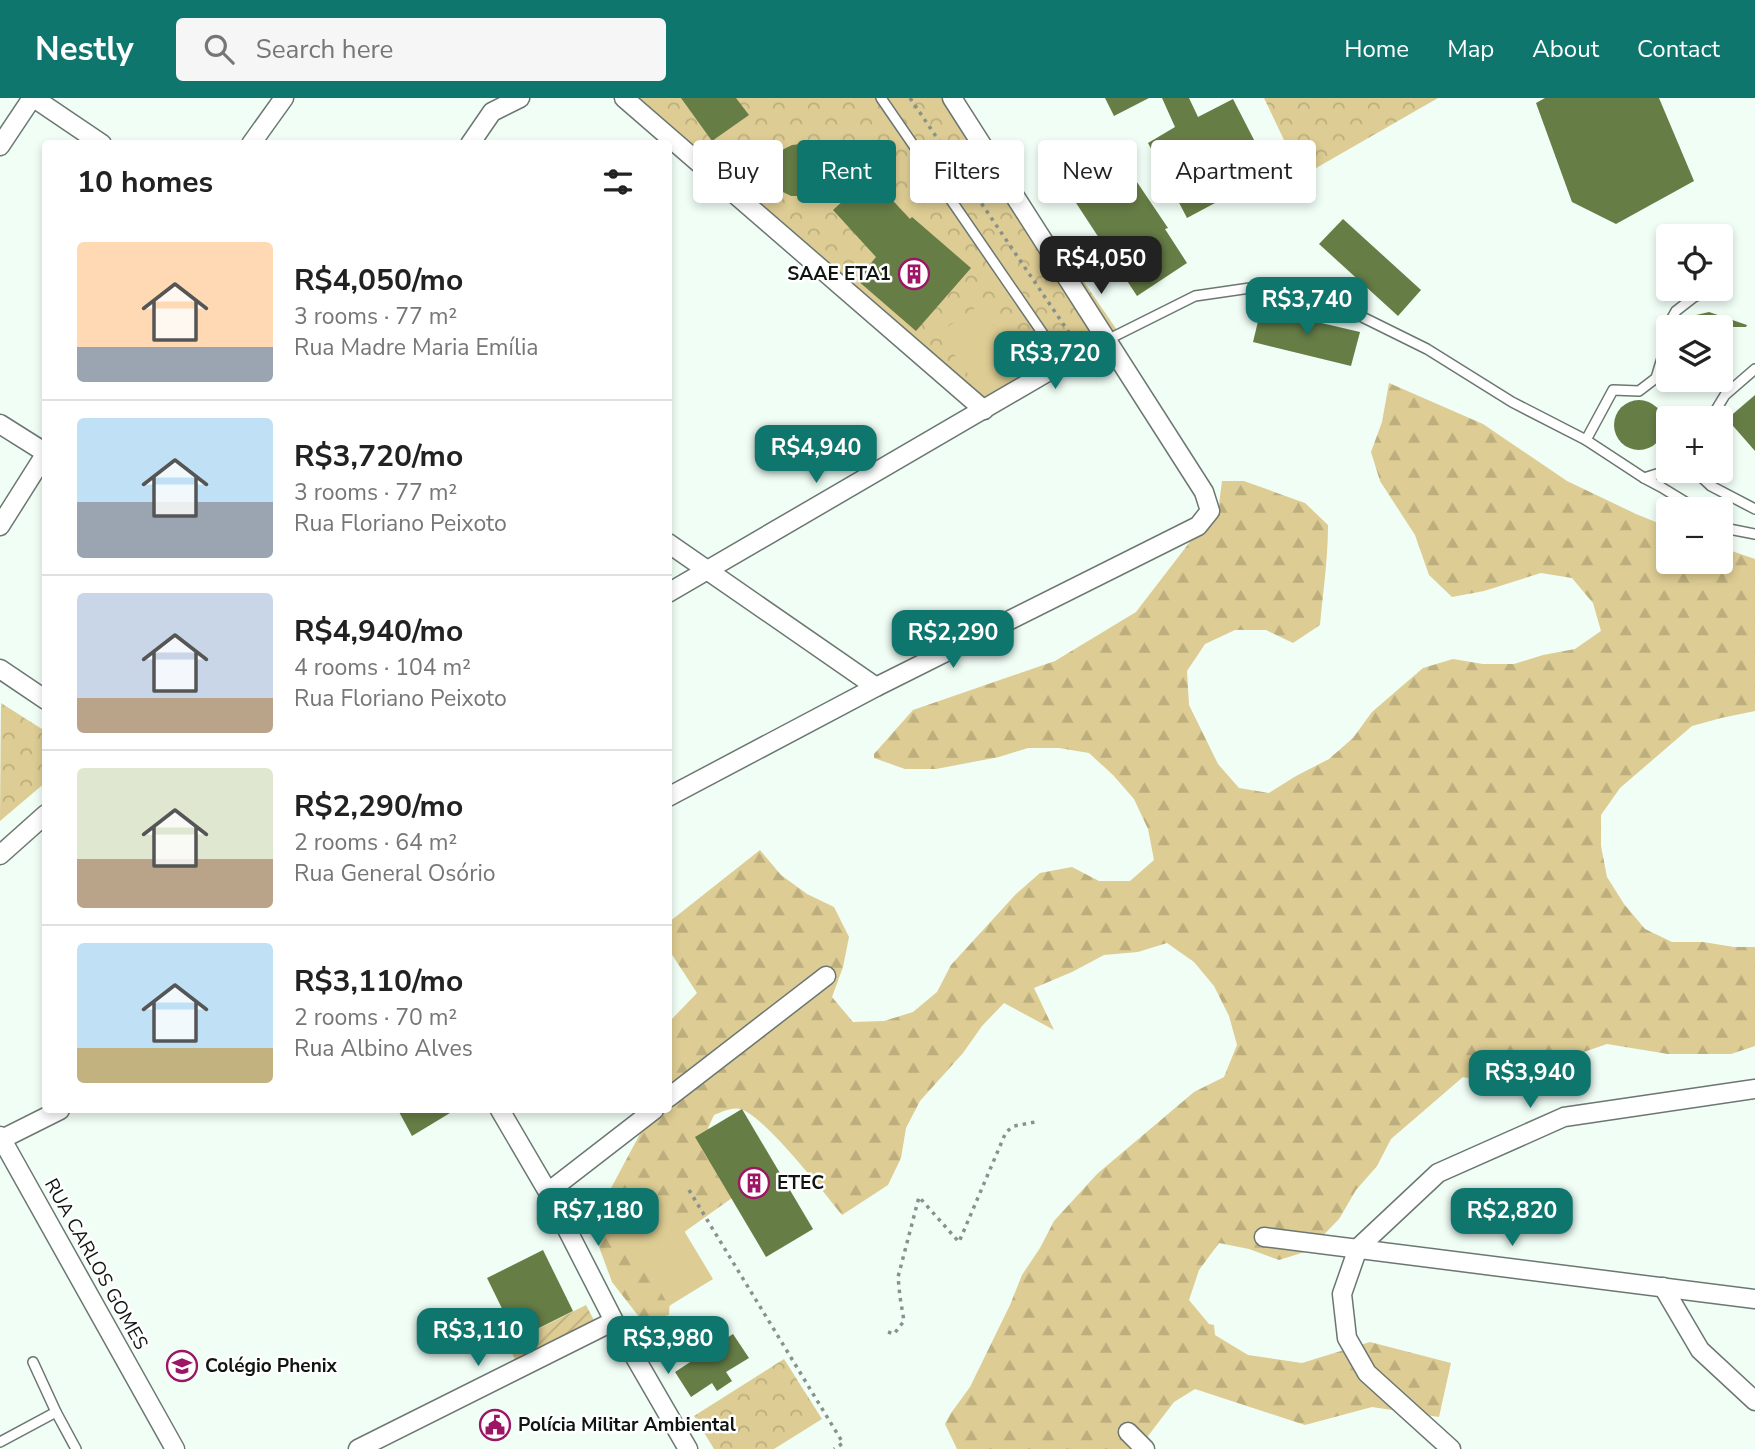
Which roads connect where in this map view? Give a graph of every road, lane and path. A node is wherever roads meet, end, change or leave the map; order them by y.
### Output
1 (33, 98) edge
2 (284, 98) edge
3 (520, 98) edge
4 (624, 98) edge
5 (881, 98) edge
6 (910, 98) edge
7 (952, 98) edge
8 (96, 140) edge
9 (254, 140) edge
10 (473, 140) edge
11 (0, 146) edge
12 (1689, 301) edge
13 (1107, 340) junction
14 (1083, 354) junction
15 (1063, 363) junction
16 (1755, 369) edge
17 (1718, 406) edge
18 (984, 410) junction
19 (0, 424) edge
20 (1586, 440) junction
21 (42, 450) edge
22 (42, 459) edge
23 (1656, 474) edge
24 (1644, 478) junction
25 (1708, 483) edge
26 (1677, 497) edge
27 (1755, 509) edge
28 (0, 526) edge
29 (1733, 530) edge
30 (1755, 534) edge
31 (672, 545) edge
32 (708, 570) junction
33 (672, 591) edge
34 (0, 669) edge
35 (876, 687) junction
36 (42, 697) edge
37 (672, 795) edge
38 (42, 818) edge
39 (0, 855) edge
40 (826, 976) dead end
41 (1755, 1089) edge
42 (672, 1095) edge
43 (54, 1113) edge
44 (502, 1113) edge
45 (650, 1113) edge
46 (1035, 1122) dead end
47 (1, 1138) edge
48 (689, 1190) dead end
49 (548, 1192) junction
50 (1264, 1237) dead end
51 (1358, 1248) junction
52 (1663, 1287) junction
53 (1755, 1299) edge
54 (614, 1321) junction
55 (888, 1332) dead end
56 (33, 1362) dead end
57 (1755, 1401) edge
58 (56, 1412) junction
59 (1128, 1432) dead end
60 (0, 1442) edge
61 (76, 1449) edge
62 (175, 1449) edge
63 (358, 1449) edge
64 (688, 1449) edge
65 (834, 1449) edge
66 (1145, 1449) edge
67 (1451, 1449) edge

1 - 8 street
1 - 11 street
2 - 9 street
3 - 10 street
4 - 18 street
5 - 15 lane
6 - 14 path
7 - 13 street
12 - 20 lane
13 - 14 street
13 - 20 lane
13 - 35 street
14 - 15 street
15 - 18 street
16 - 17 lane
18 - 32 street
19 - 21 street
20 - 24 lane
22 - 28 street
23 - 24 lane
24 - 26 lane
25 - 27 lane
29 - 30 lane
31 - 32 street
32 - 33 street
32 - 35 street
34 - 36 street
35 - 37 street
38 - 39 street
40 - 42 street
41 - 51 street
43 - 47 street
44 - 49 street
45 - 49 street
46 - 55 path
47 - 62 street, RUA CARLOS GOMES
48 - 65 path
49 - 54 street
50 - 51 street
51 - 52 street
51 - 67 street
52 - 53 street
52 - 57 street
54 - 63 street
54 - 64 street
56 - 58 lane
58 - 60 lane
58 - 61 lane
59 - 66 street

